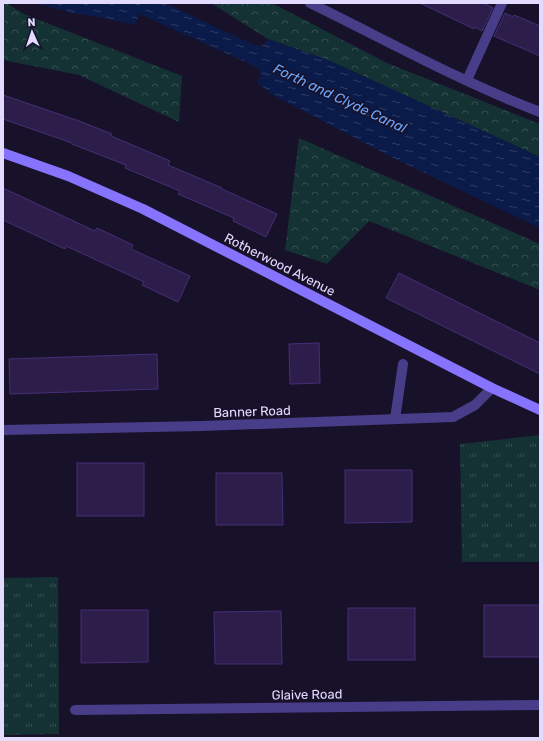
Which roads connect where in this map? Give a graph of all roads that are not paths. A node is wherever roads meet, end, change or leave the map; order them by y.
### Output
1 (310, 3) edge
2 (502, 3) edge
3 (467, 80) junction
4 (540, 112) edge
5 (3, 153) edge
6 (403, 364) dead end
7 (492, 388) junction
8 (540, 410) edge
9 (396, 419) junction
10 (3, 430) edge
11 (540, 704) edge
12 (75, 710) dead end

1 - 3 street
2 - 3 street
3 - 4 street
5 - 7 street, Rotherwood Avenue
6 - 9 street
7 - 8 street, Rotherwood Avenue
7 - 9 street, Banner Road
9 - 10 street, Banner Road
11 - 12 street, Glaive Road

